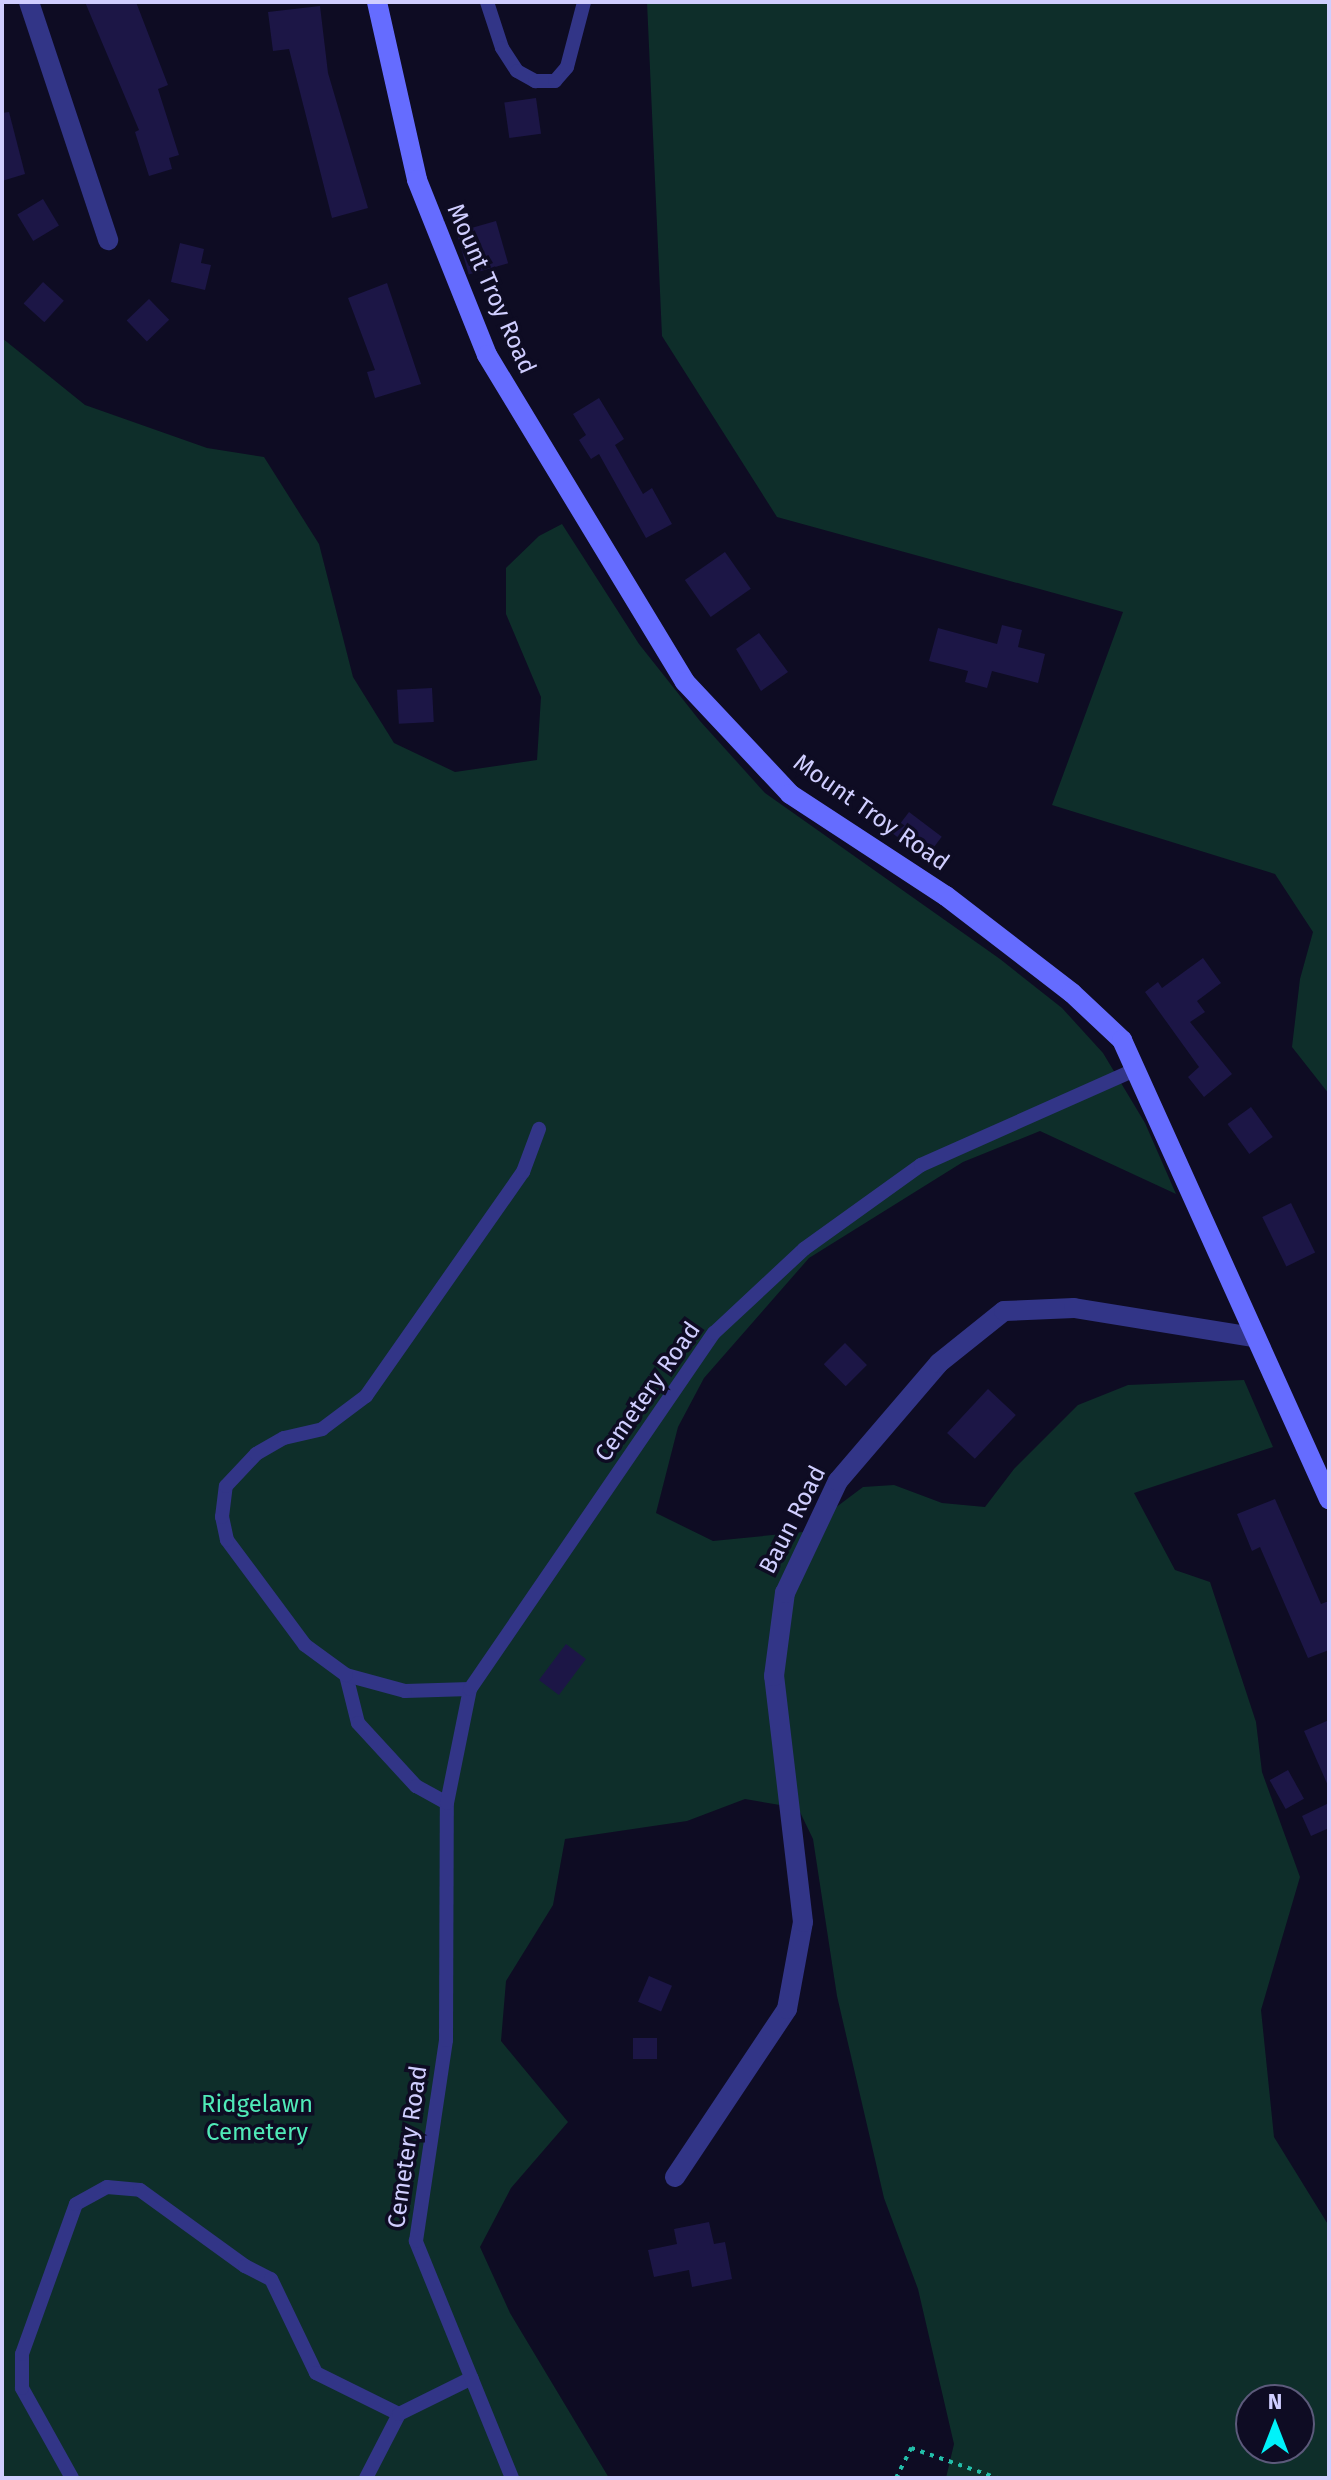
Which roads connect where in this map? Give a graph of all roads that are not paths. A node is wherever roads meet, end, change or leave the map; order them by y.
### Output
1 (29, 2) edge
2 (377, 2) edge
3 (487, 2) edge
4 (584, 2) edge
5 (108, 240) dead end
6 (1134, 1070) junction
7 (539, 1129) dead end
8 (1254, 1337) junction
9 (1329, 1499) edge
10 (346, 1675) junction
11 (470, 1689) junction
12 (447, 1803) junction
13 (675, 2177) dead end
14 (472, 2378) junction
15 (399, 2414) junction
16 (72, 2478) edge
17 (366, 2478) edge
18 (512, 2478) edge

1 - 5 street
2 - 6 street, Mount Troy Road
3 - 4 lane
6 - 8 street, Mount Troy Road
6 - 11 lane, Cemetery Road
7 - 10 lane
8 - 9 street, Mount Troy Road
8 - 13 street, Baun Road
10 - 11 lane
10 - 12 lane
11 - 12 lane, Cemetery Road
12 - 14 lane, Cemetery Road
14 - 15 lane
14 - 18 lane, Cemetery Road
15 - 16 lane
15 - 17 lane

